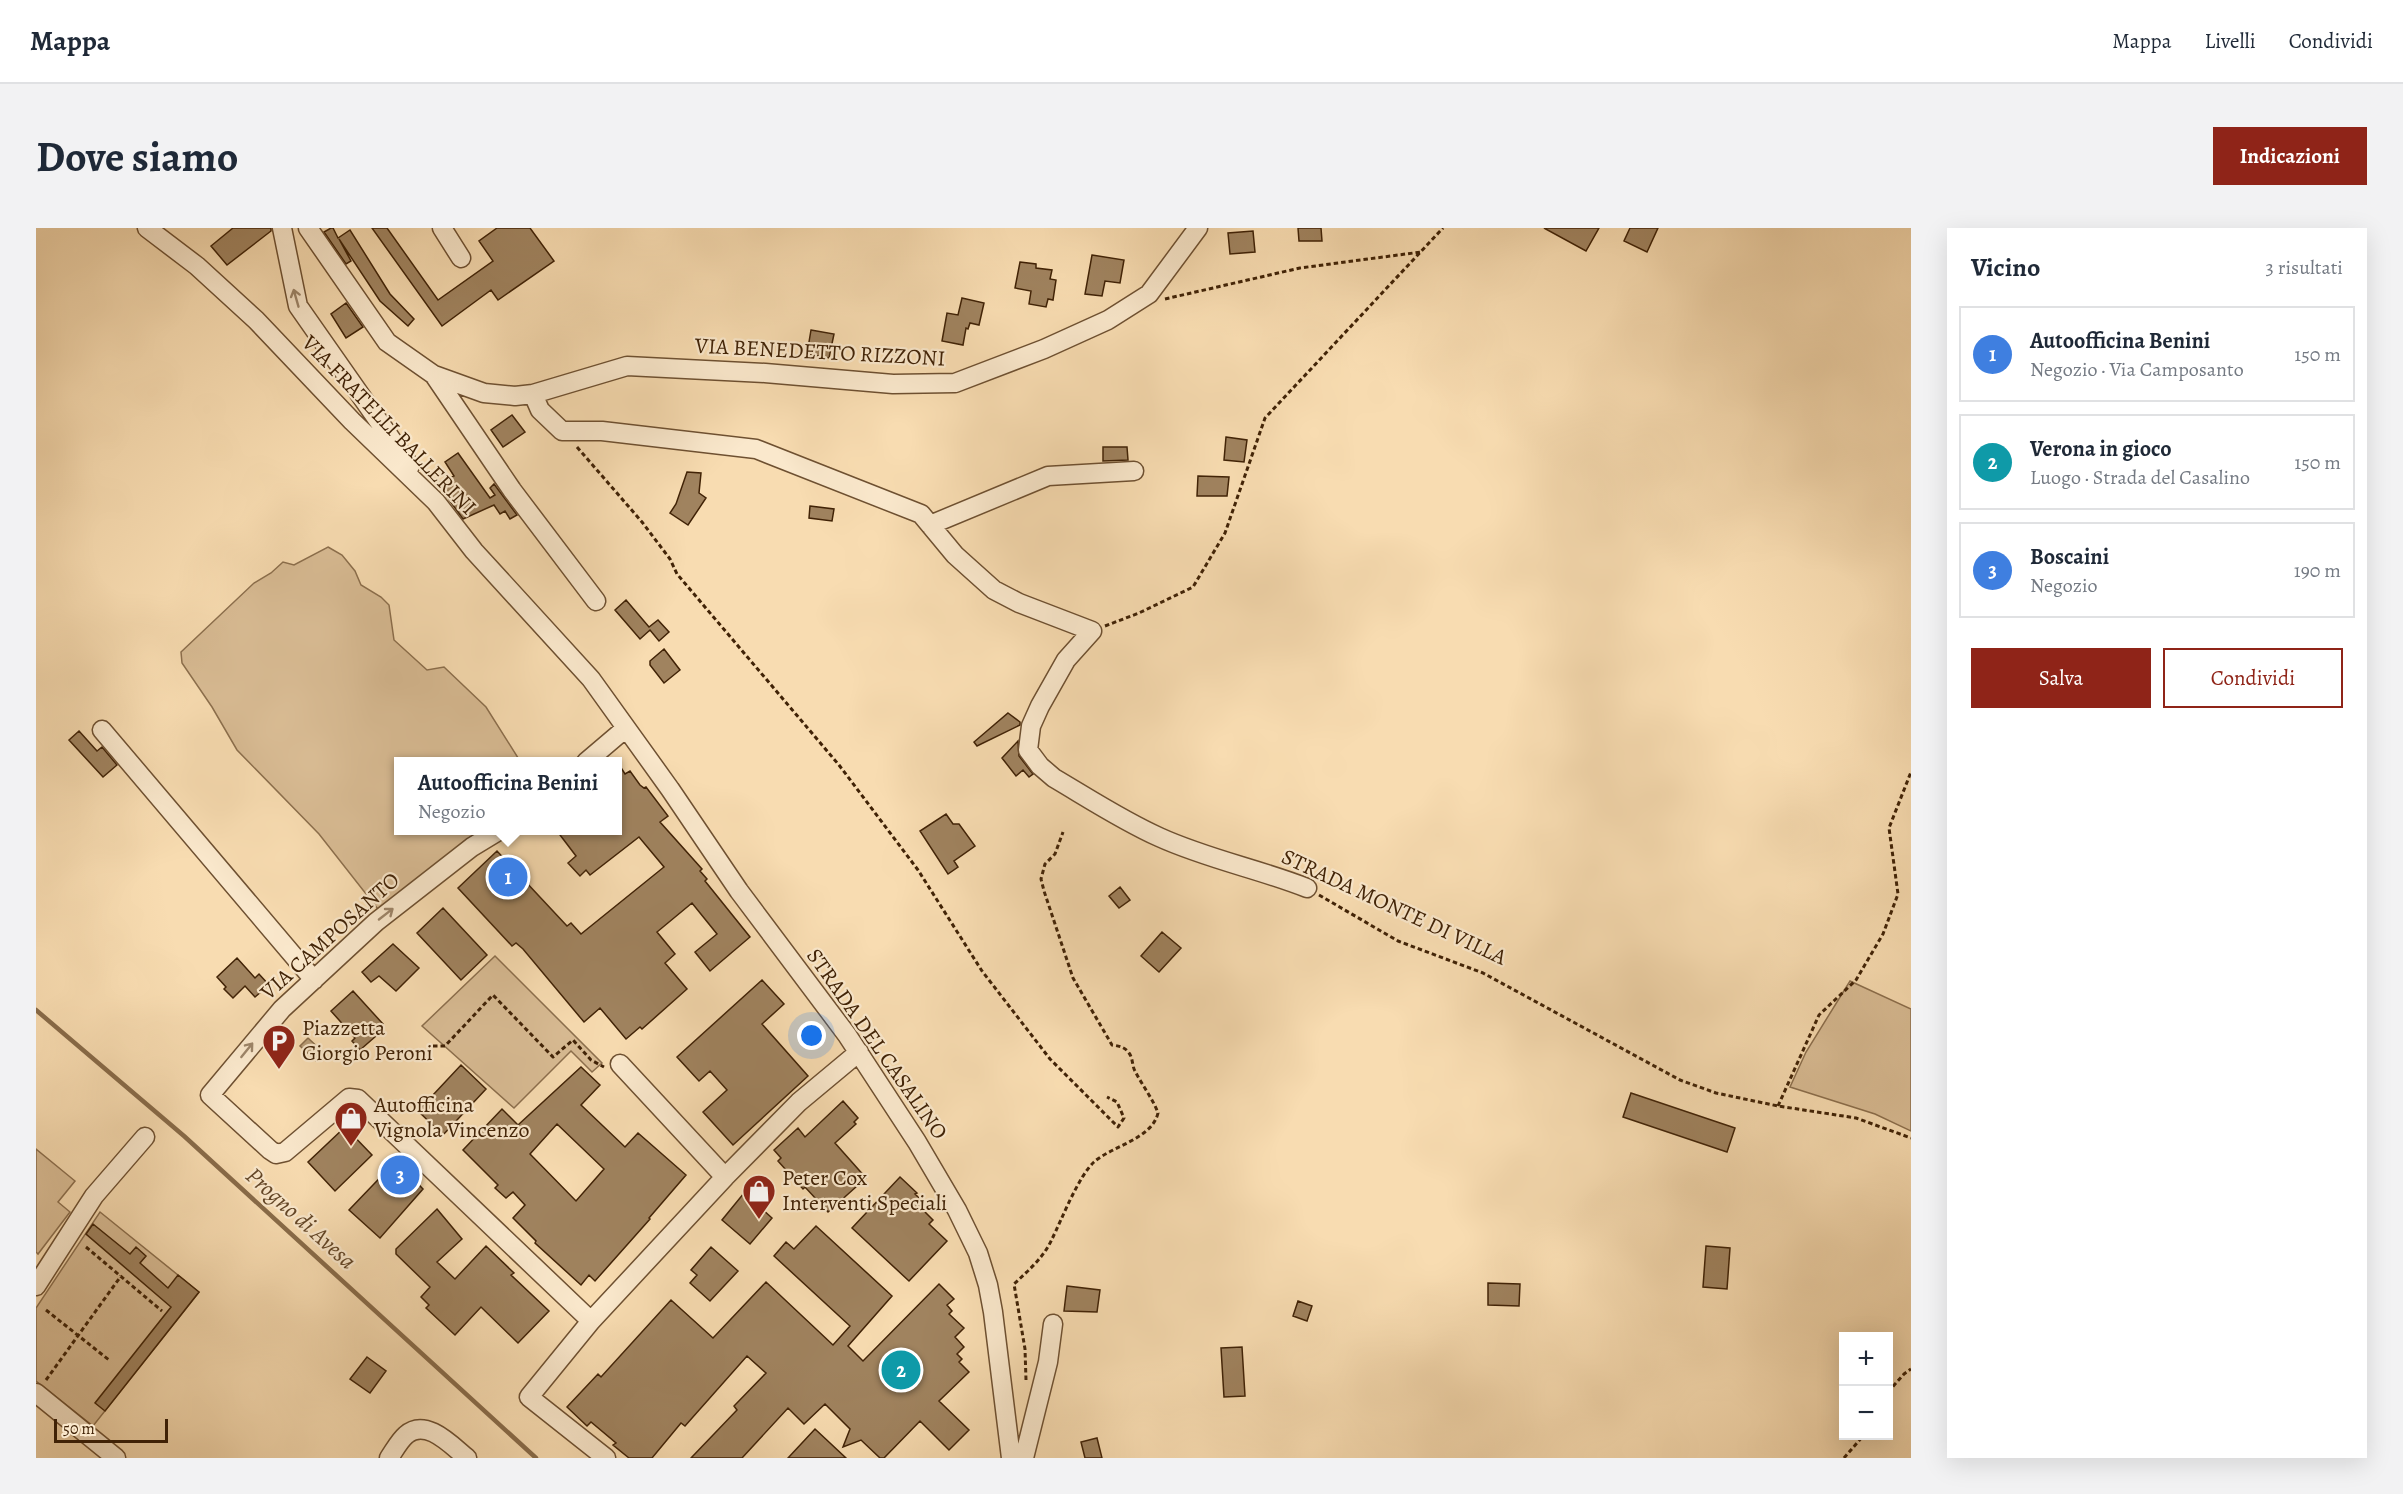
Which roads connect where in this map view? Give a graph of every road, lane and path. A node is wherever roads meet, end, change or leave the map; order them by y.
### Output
1 (147, 228) edge
2 (282, 228) edge
3 (309, 228) edge
4 (442, 228) edge
5 (1198, 228) edge
6 (1443, 228) edge
7 (1421, 252) junction
8 (460, 258) dead end
9 (1149, 294) junction
10 (434, 375) junction
11 (533, 394) junction
12 (562, 431) junction
13 (1134, 471) dead end
14 (436, 502) junction
15 (930, 525) junction
16 (596, 601) dead end
17 (1092, 631) junction
18 (626, 728) junction
19 (102, 730) dead end
20 (592, 757) edge
21 (1911, 772) edge
22 (1063, 832) dead end
23 (493, 835) edge
24 (1307, 888) joint
25 (314, 980) junction
26 (433, 1046) dead end
27 (859, 1052) junction
28 (620, 1064) joint
29 (1107, 1097) dead end
30 (1778, 1106) junction
31 (145, 1137) dead end
32 (1911, 1138) edge
33 (725, 1177) junction
34 (86, 1247) dead end
35 (121, 1276) junction
36 (36, 1286) edge
37 (46, 1310) dead end
38 (162, 1311) dead end
39 (591, 1321) junction
40 (1053, 1324) dead end
41 (79, 1336) junction
42 (109, 1360) dead end
43 (1911, 1369) edge
44 (1026, 1380) dead end
45 (1893, 1386) edge
46 (39, 1390) edge
47 (1860, 1440) edge
48 (116, 1458) edge
49 (389, 1458) edge
50 (467, 1458) edge
51 (606, 1458) edge
52 (1011, 1458) edge
53 (1024, 1458) edge
54 (1844, 1458) edge

1 - 14 street, VIA FRATELLI BALLERINI
14 -> 2 street
3 - 10 street
4 - 8 street
5 - 9 street, VIA BENEDETTO RIZZONI
6 - 7 path
7 - 9 path
7 - 17 path
9 - 11 street, VIA BENEDETTO RIZZONI
10 - 11 street
10 - 16 street
11 - 12 street
12 - 15 street
12 - 29 path
13 - 15 street
14 - 18 street, VIA FRATELLI BALLERINI
15 - 17 street
17 - 24 street, STRADA MONTE DI VILLA
18 - 20 street
18 - 27 street, STRADA DEL CASALINO
19 - 25 street
21 - 30 path
22 - 44 path
25 -> 23 street, VIA CAMPOSANTO
24 - 30 path, STRADA MONTE DI VILLA
39 -> 25 street, VIA CAMPOSANTO
26 - 28 path
27 - 33 street
27 - 52 street, STRADA DEL CASALINO
28 - 33 street
30 - 32 path, STRADA MONTE DI VILLA
31 - 36 street
33 - 39 street
34 - 35 path
35 - 38 path
35 - 41 path
37 - 41 path
39 - 51 street
40 - 53 street
41 - 42 path
41 - 46 path
43 - 45 path
46 - 48 street
47 - 54 path
49 - 50 street

